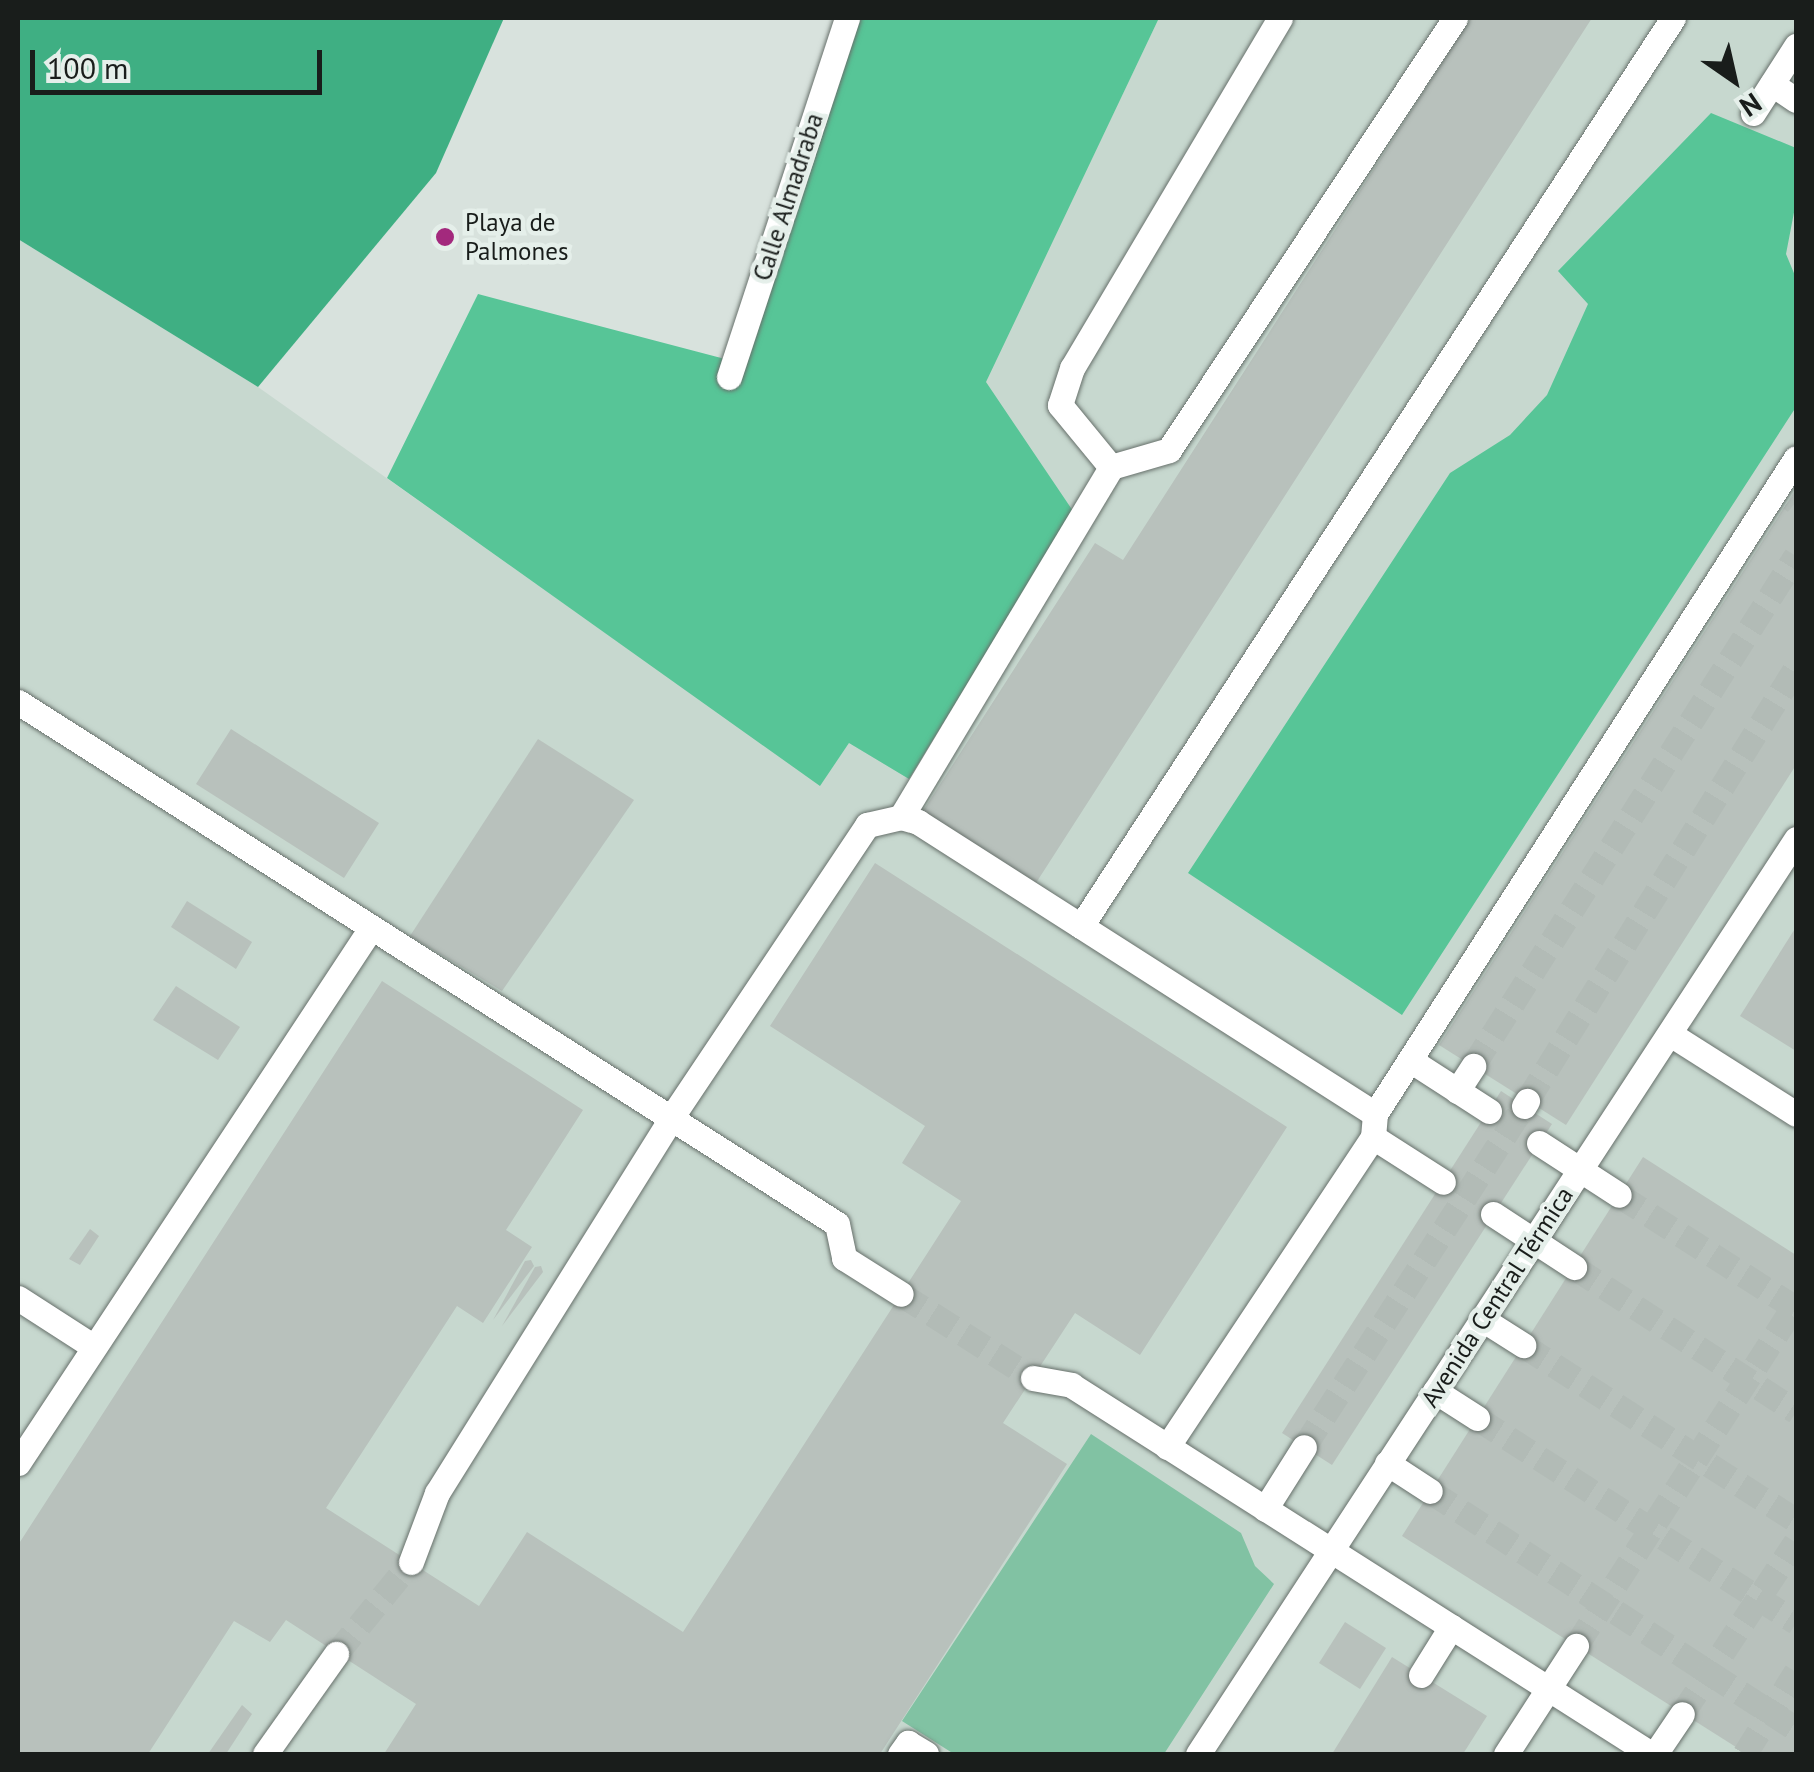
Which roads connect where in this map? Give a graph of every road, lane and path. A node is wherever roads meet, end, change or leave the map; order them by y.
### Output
1 (847, 18) edge
2 (1280, 18) edge
3 (1455, 18) edge
4 (1673, 18) edge
5 (1796, 46) edge
6 (1772, 84) junction
7 (1796, 100) edge
8 (1754, 113) dead end
9 (729, 377) dead end
10 (1796, 458) edge
11 (1111, 466) junction
12 (18, 702) edge
13 (901, 817) junction
14 (1796, 838) edge
15 (1081, 926) junction
16 (372, 928) junction
17 (1670, 1034) junction
18 (1410, 1060) junction
19 (1473, 1066) tunnel mouth
20 (1457, 1090) junction
21 (1489, 1111) dead end
22 (1796, 1114) edge
23 (671, 1118) junction
24 (1374, 1125) junction
25 (1539, 1143) dead end
26 (1581, 1170) junction
27 (1443, 1182) dead end
28 (1620, 1194) tunnel mouth
29 (1493, 1214) dead end
30 (1534, 1241) junction
31 (1574, 1266) tunnel mouth
32 (901, 1294) tunnel mouth
33 (18, 1298) edge
34 (1482, 1319) junction
35 (1523, 1346) tunnel mouth
36 (94, 1347) junction
37 (1033, 1378) tunnel mouth
38 (1435, 1391) junction
39 (1477, 1418) tunnel mouth
40 (1168, 1447) junction
41 (1304, 1447) tunnel mouth
42 (18, 1463) edge
43 (1387, 1463) junction
44 (1430, 1491) tunnel mouth
45 (1265, 1509) junction
46 (1330, 1550) junction
47 (410, 1562) tunnel mouth
48 (1451, 1627) junction
49 (1576, 1646) tunnel mouth
50 (336, 1654) tunnel mouth
51 (1422, 1676) dead end
52 (1548, 1689) junction
53 (1682, 1714) tunnel mouth
54 (266, 1754) edge
55 (900, 1754) edge
56 (926, 1754) edge
57 (1198, 1754) edge
58 (1506, 1754) edge
59 (1653, 1754) edge

1 - 9 street, Calle Almadraba
2 - 11 street
3 - 11 street
4 - 15 street
5 - 6 street
6 - 7 street
6 - 8 street
10 - 18 street
11 - 13 street
12 - 16 street
13 - 15 street
13 - 23 street
14 - 17 street, Avenida Central Térmica
15 - 24 street
16 - 23 street
16 - 36 street
17 - 22 street
17 - 26 street, Avenida Central Térmica
18 - 20 street
18 - 24 street
19 - 20 street
20 - 21 street
23 - 32 street
23 - 47 street
24 - 27 street
24 - 40 street
25 - 26 street
26 - 28 street
26 - 30 street, Avenida Central Térmica
29 - 30 street
30 - 31 street
30 - 34 street, Avenida Central Térmica
33 - 36 street
34 - 35 street
34 - 38 street, Avenida Central Térmica
36 - 42 street
37 - 40 street
38 - 39 street
38 - 43 street, Avenida Central Térmica
40 - 45 street
41 - 45 street
43 - 44 street
43 - 46 street, Avenida Central Térmica
45 - 46 street
46 - 48 street
46 - 57 street, Avenida Central Térmica
48 - 51 street
48 - 52 street
49 - 52 street
50 - 54 street
52 - 58 street
52 - 59 street
53 - 59 street
55 - 56 street

